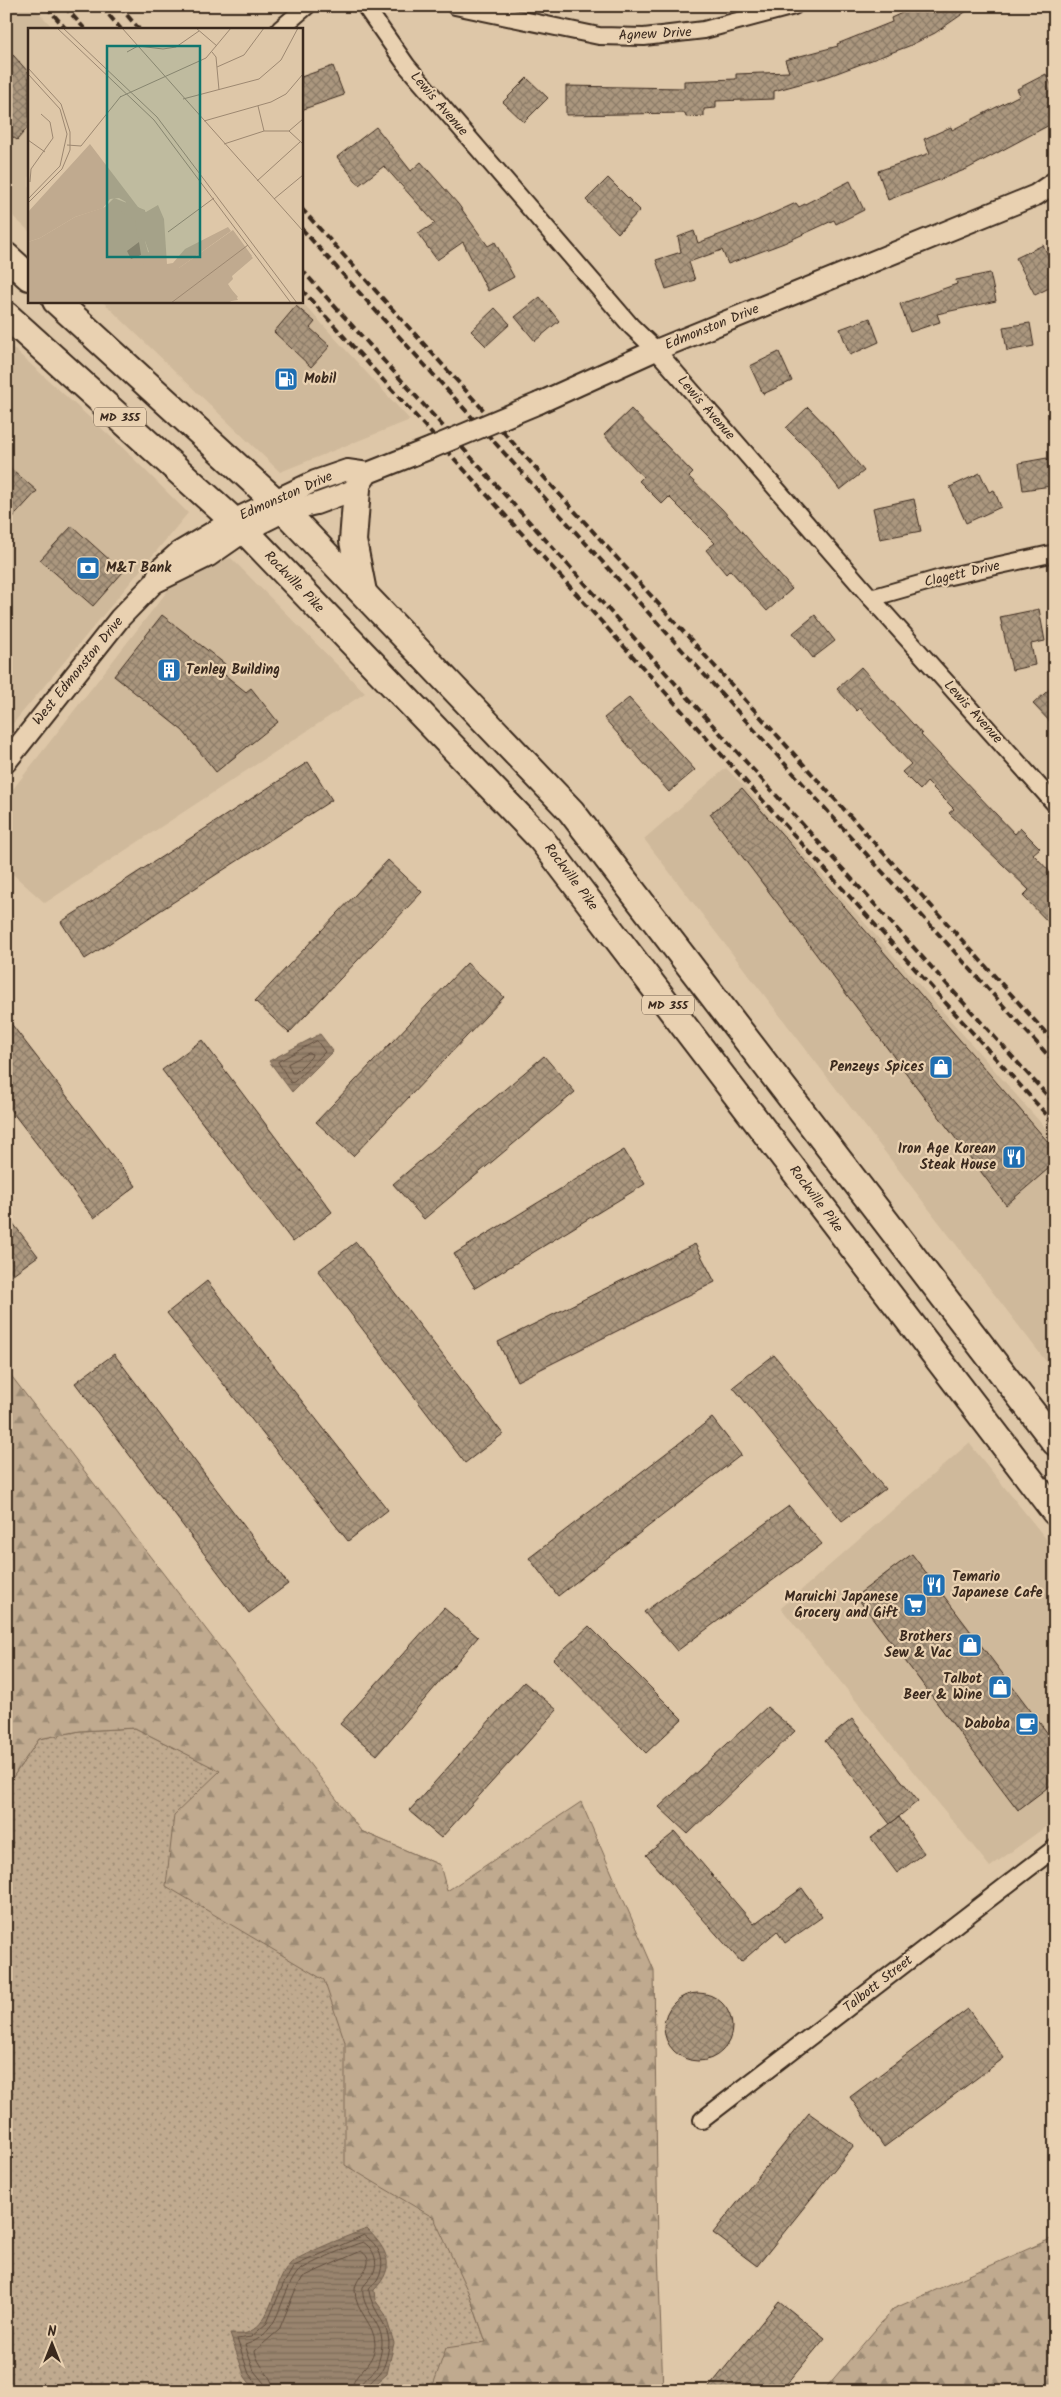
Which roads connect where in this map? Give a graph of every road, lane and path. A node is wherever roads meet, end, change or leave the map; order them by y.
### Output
1 (307, 6) edge
2 (365, 6) edge
3 (455, 6) edge
4 (794, 6) edge
5 (281, 28) edge
6 (1055, 182) edge
7 (6, 256) edge
8 (28, 276) edge
9 (57, 302) edge
10 (6, 315) edge
11 (656, 350) junction
12 (362, 481) junction
13 (280, 506) junction
14 (239, 525) junction
15 (1055, 553) edge
16 (363, 592) junction
17 (871, 598) junction
18 (6, 762) edge
19 (1055, 804) edge
20 (1055, 1442) edge
21 (1055, 1512) edge
22 (1055, 1848) edge
23 (702, 2120) dead end

1 - 5 street
2 - 11 street, Lewis Avenue
3 - 4 street, Agnew Drive
6 - 11 street, Edmonston Drive
7 - 8 main road
9 - 13 main road, MD 355
10 - 14 main road, Rockville Pike / MD 355
11 - 12 street, Edmonston Drive, bridge
11 - 17 street, Lewis Avenue
12 - 13 street, Edmonston Drive
12 - 16 main road
13 - 14 street, Edmonston Drive
13 - 16 main road, MD 355
14 - 18 street, West Edmonston Drive
14 - 21 main road, Rockville Pike / MD 355
15 - 17 street, Clagett Drive
16 - 20 main road, MD 355
17 - 19 street, Lewis Avenue
22 - 23 street, Talbott Street

